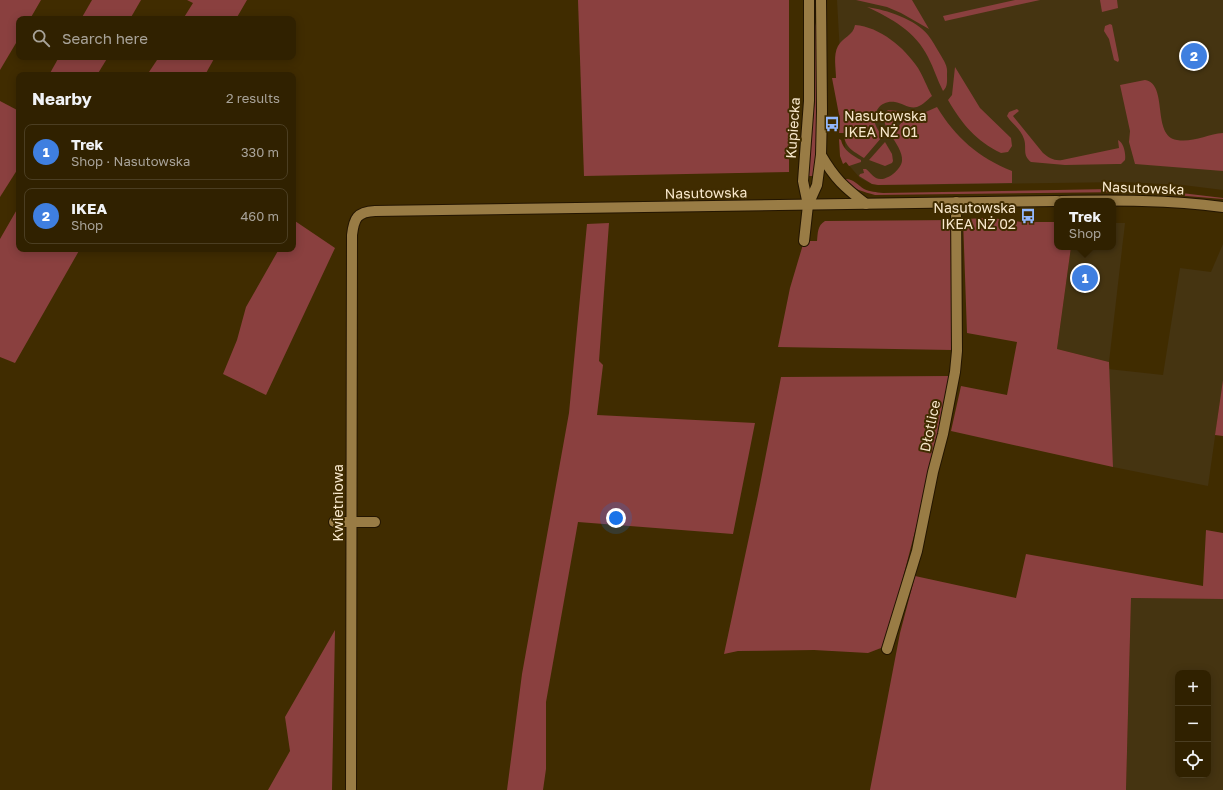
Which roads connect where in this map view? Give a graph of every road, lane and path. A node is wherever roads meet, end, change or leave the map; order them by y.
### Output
1 (809, 0) edge
2 (821, 0) edge
3 (821, 155) junction
4 (1116, 200) edge
5 (1054, 201) edge
6 (956, 202) junction
7 (866, 204) junction
8 (808, 205) junction
9 (1223, 207) edge
10 (357, 216) joint
11 (804, 241) dead end
12 (334, 522) dead end
13 (352, 522) junction
14 (375, 522) dead end
15 (887, 649) dead end
16 (351, 790) edge

1 - 8 street, Kupiecka
2 - 3 street, Kupiecka
3 - 7 street
3 - 8 street, Kupiecka
4 - 9 street, Nasutowska
5 - 6 street, Nasutowska
6 - 7 street, Nasutowska
6 - 15 street, Dłotlice
7 - 8 street, Nasutowska
8 - 10 street, Nasutowska
8 - 11 street
10 - 13 street, Kwietniowa
12 - 13 street
13 - 14 street
13 - 16 street, Kwietniowa

